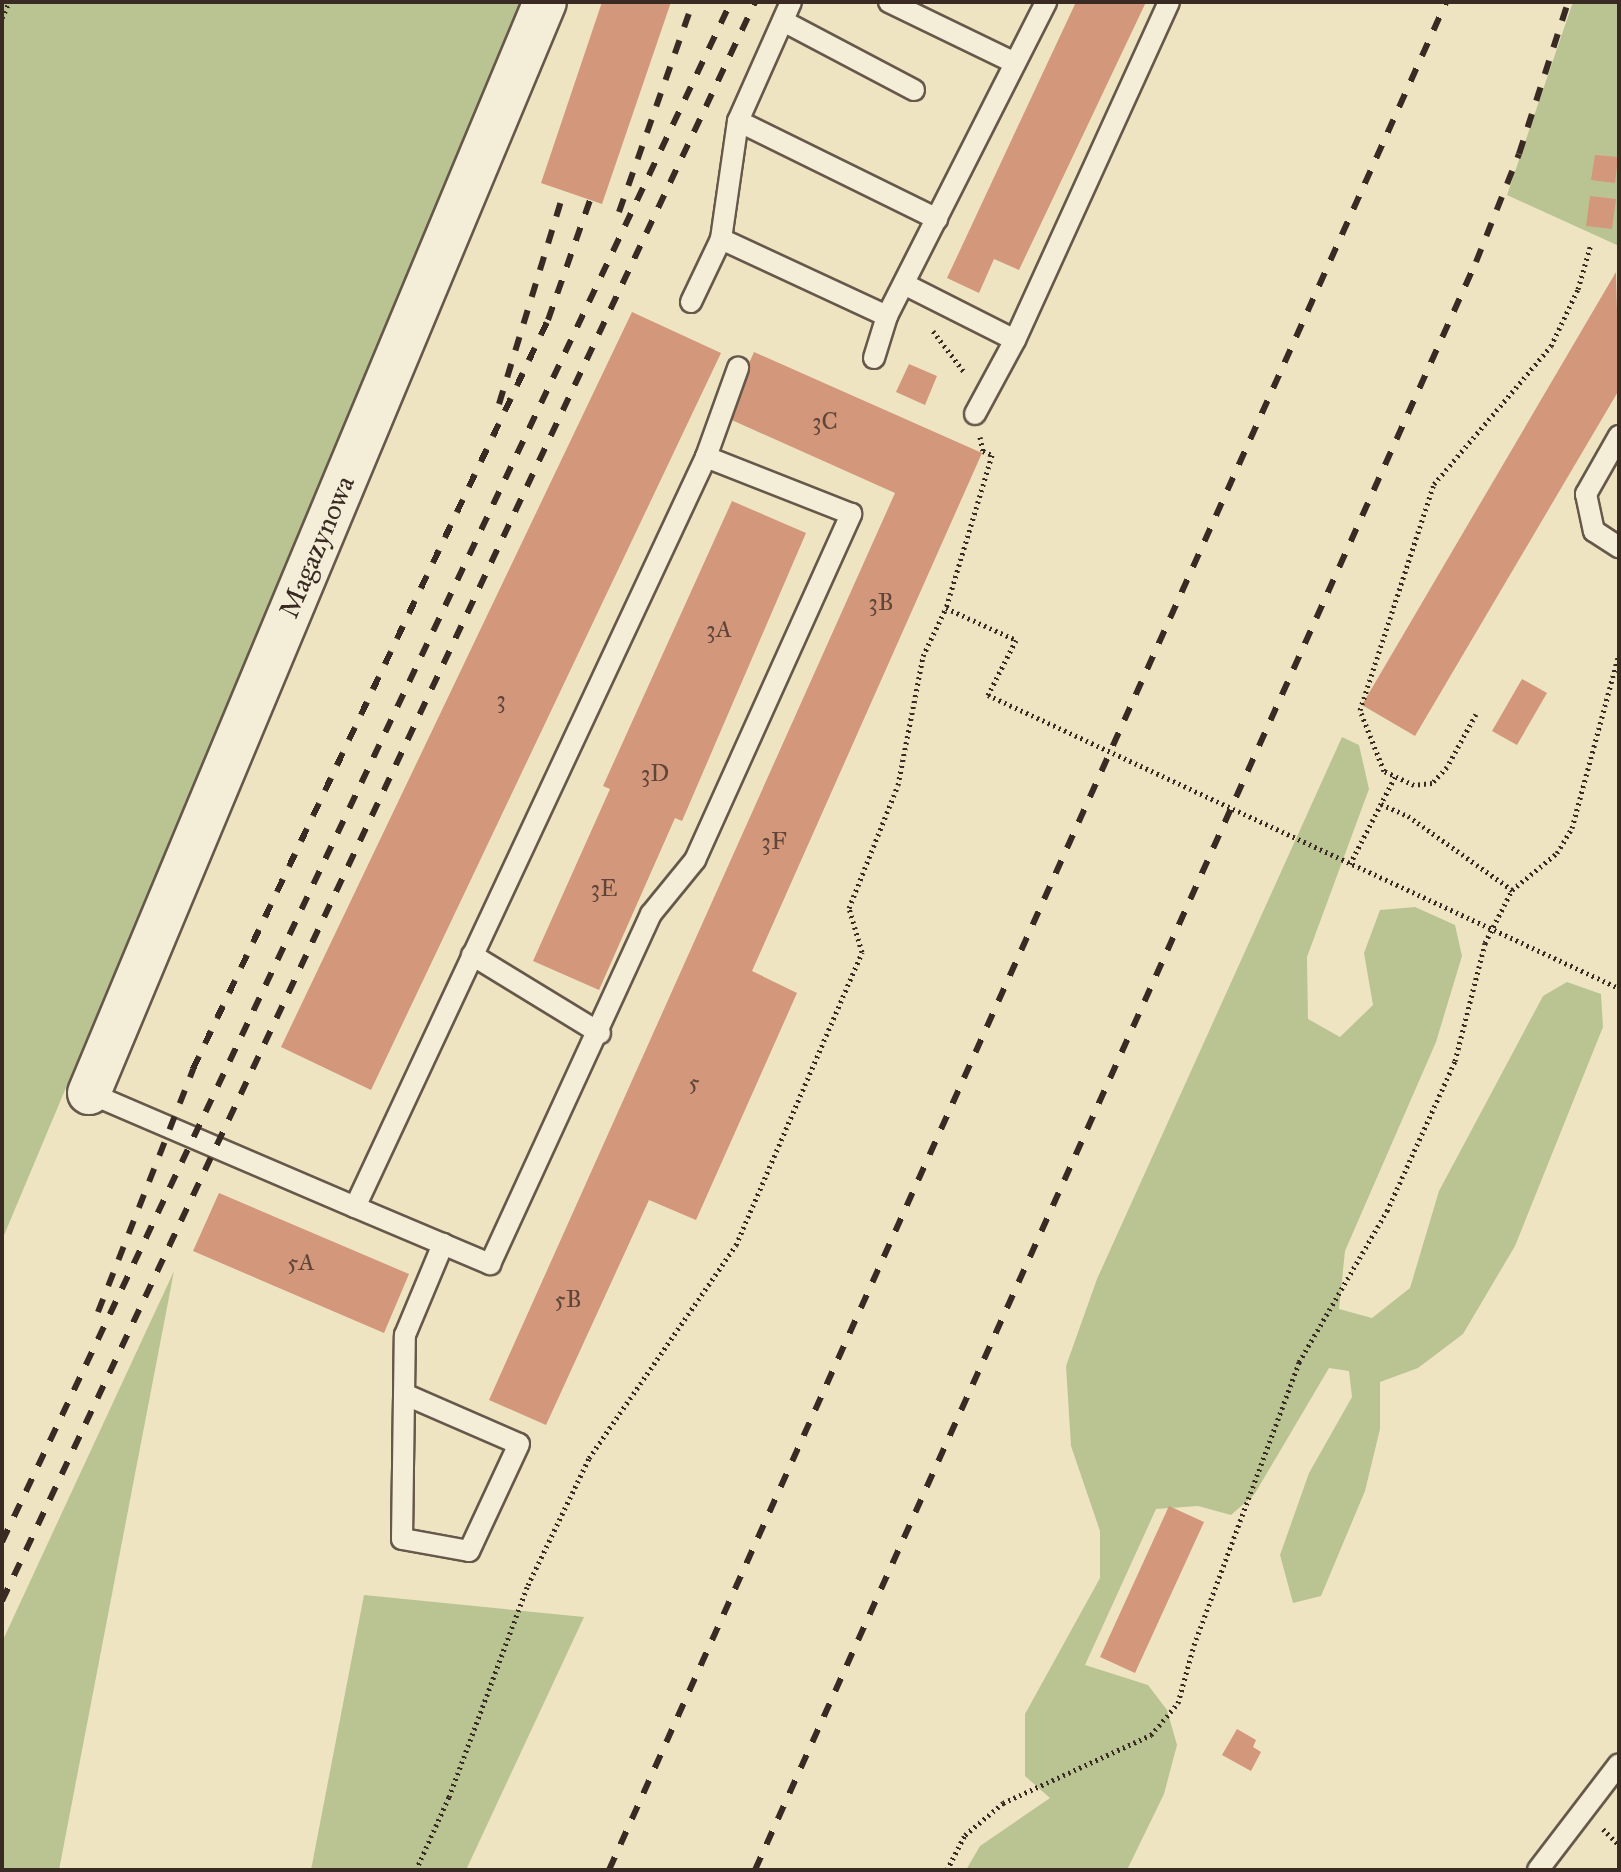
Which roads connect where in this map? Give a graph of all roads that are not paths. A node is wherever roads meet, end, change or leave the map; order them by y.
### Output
1 (545, 2) edge
2 (791, 2) edge
3 (889, 2) edge
4 (1046, 2) edge
5 (1169, 2) edge
6 (783, 21) junction
7 (1015, 63) junction
8 (914, 90) dead end
9 (738, 121) junction
10 (937, 219) junction
11 (721, 239) junction
12 (904, 284) junction
13 (691, 302) dead end
14 (887, 316) junction
15 (1015, 340) junction
16 (874, 358) dead end
17 (738, 368) dead end
18 (975, 414) road end
19 (1619, 436) edge
20 (706, 457) junction
21 (1619, 547) edge
22 (472, 955) junction
23 (600, 1033) junction
24 (89, 1093) joint
25 (355, 1207) junction
26 (443, 1244) junction
27 (404, 1394) junction
28 (1619, 1764) edge
29 (1538, 1870) edge

1 - 24 street, Magazynowa
2 - 6 lane
3 - 7 lane
4 - 7 lane
5 - 15 lane
6 - 8 lane
6 - 9 lane
7 - 10 lane
9 - 10 lane
9 - 11 lane
10 - 12 lane
11 - 13 lane
11 - 14 lane
12 - 14 lane
12 - 15 lane
14 - 16 lane
15 - 18 lane
17 - 20 lane
19 - 21 lane
20 - 22 lane
20 - 23 lane
22 - 23 lane
22 - 25 lane
23 - 26 lane
24 - 25 lane
25 - 26 lane
26 - 27 lane
27 - 27 lane
28 - 29 lane

